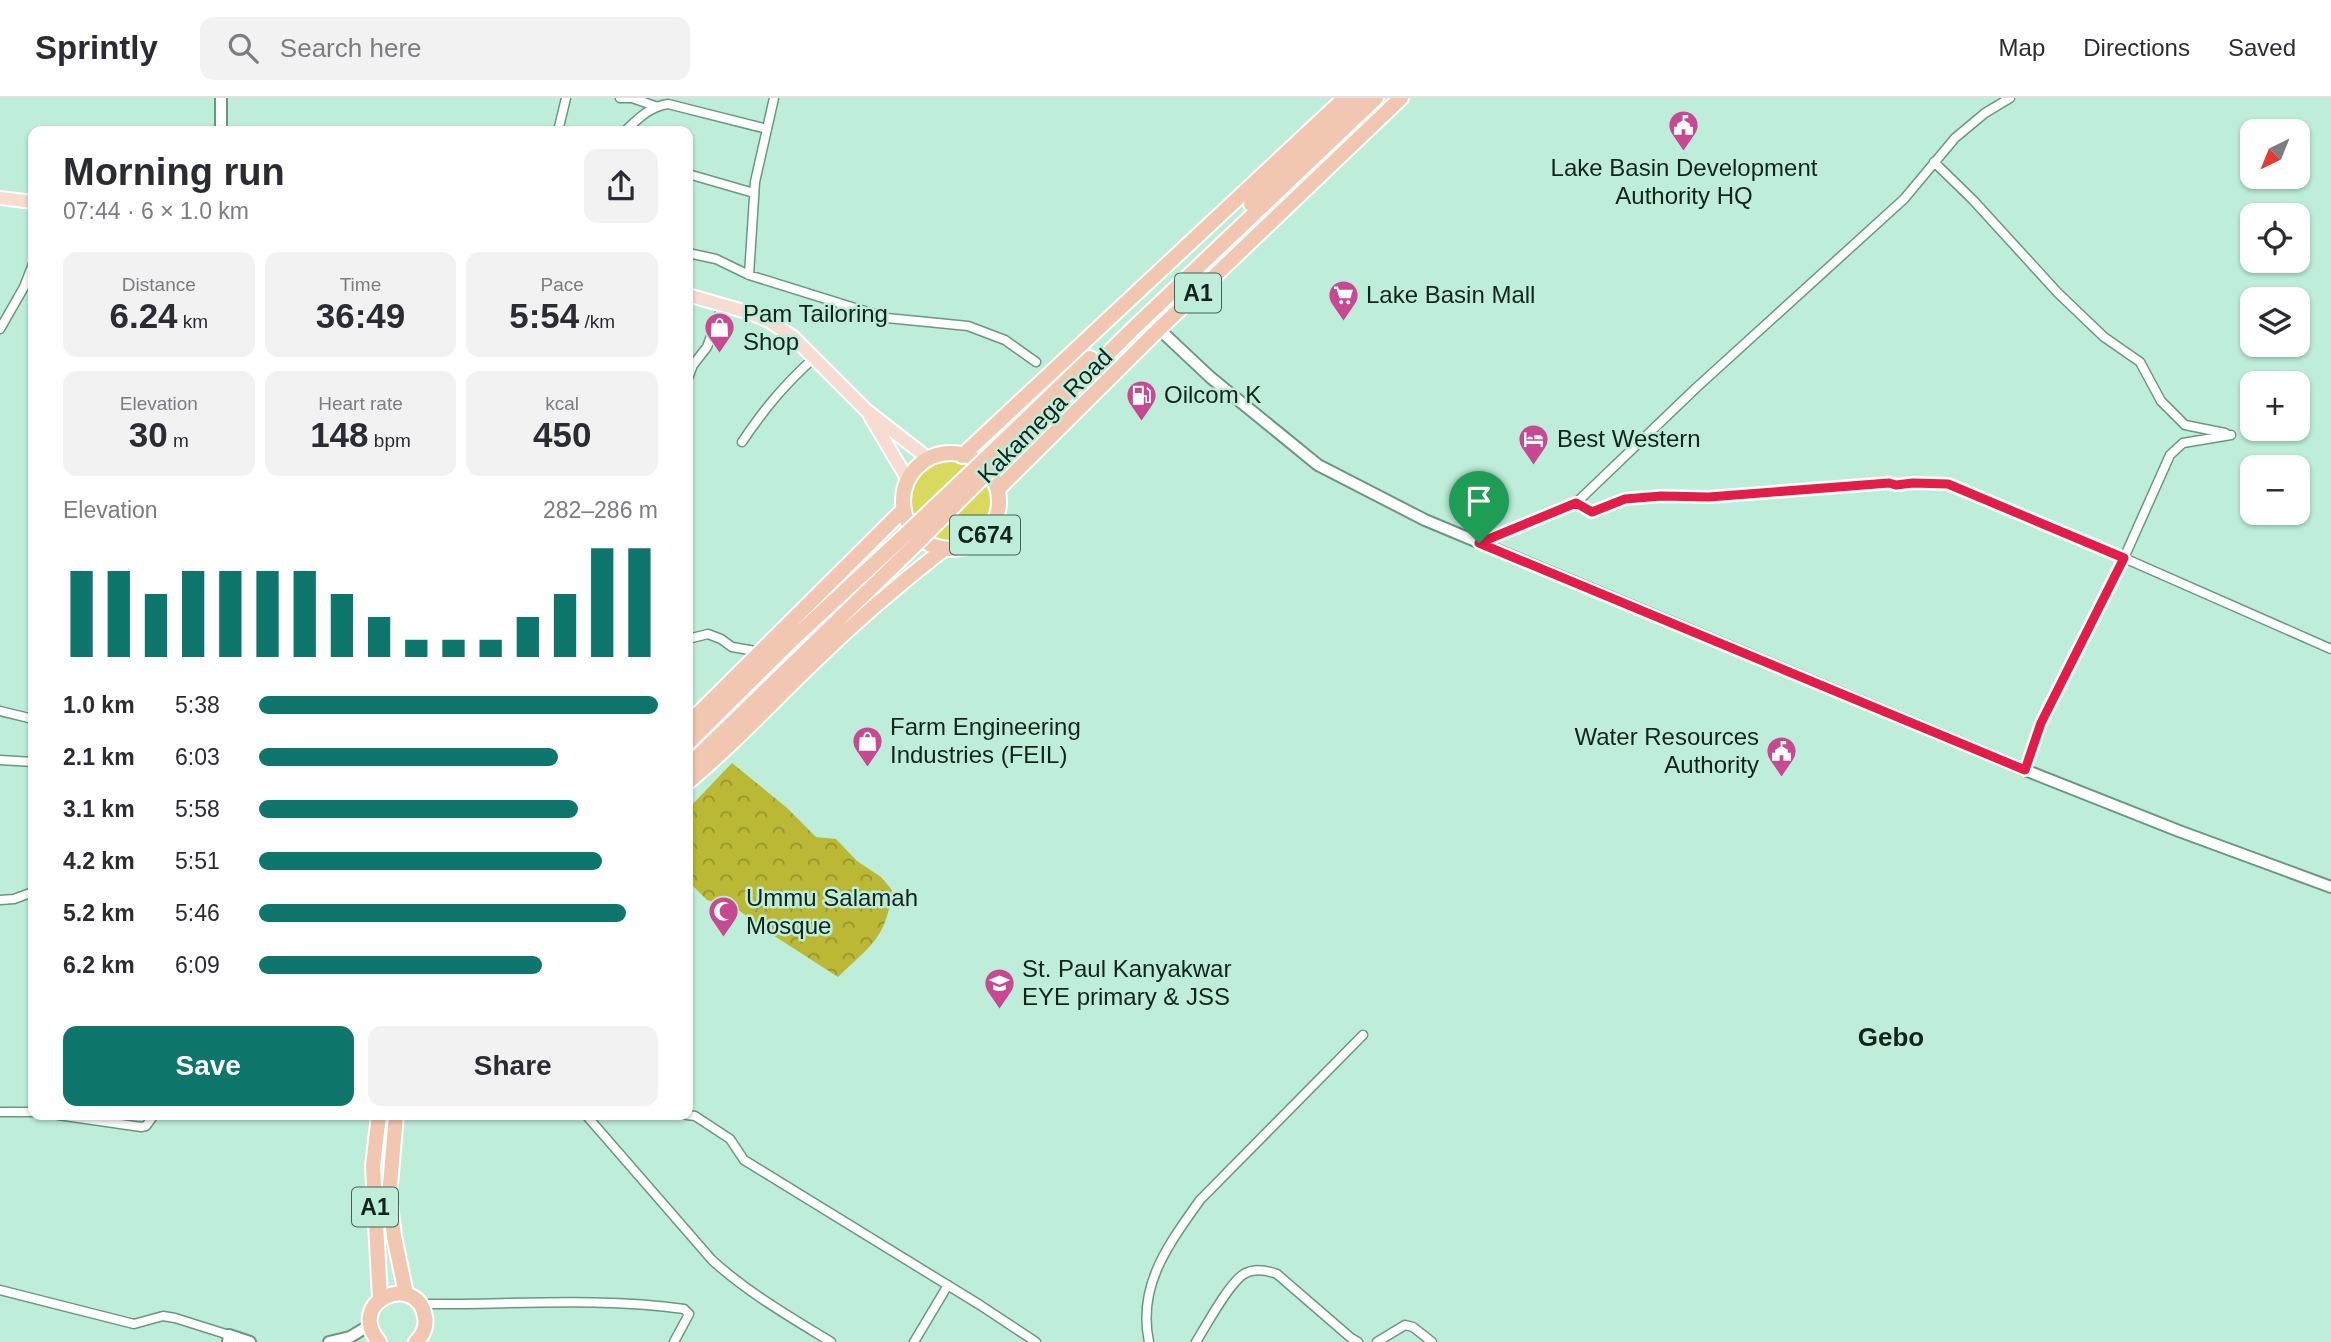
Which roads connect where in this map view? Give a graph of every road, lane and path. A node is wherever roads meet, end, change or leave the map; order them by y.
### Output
1 (221, 98) edge
2 (566, 98) edge
3 (620, 98) edge
4 (631, 98) edge
5 (774, 98) edge
6 (1360, 98) edge
7 (1376, 98) edge
8 (1401, 98) edge
9 (2010, 98) edge
10 (1340, 100) edge
11 (655, 106) junction
12 (221, 126) edge
13 (559, 126) edge
14 (630, 126) edge
15 (767, 129) junction
16 (1934, 162) junction
17 (693, 175) edge
18 (754, 193) junction
19 (0, 198) edge
20 (28, 201) edge
21 (693, 254) edge
22 (749, 275) junction
23 (28, 277) edge
24 (693, 296) edge
25 (723, 304) junction
26 (0, 329) edge
27 (1159, 329) junction
28 (815, 358) junction
29 (1036, 362) dead end
30 (693, 365) edge
31 (866, 410) junction
32 (741, 442) dead end
33 (962, 456) junction
34 (929, 459) junction
35 (908, 480) junction
36 (998, 489) junction
37 (1576, 503) junction
38 (904, 509) junction
39 (1478, 543) junction
40 (944, 549) junction
41 (2124, 558) junction
42 (693, 638) edge
43 (2331, 649) edge
44 (761, 652) junction
45 (0, 711) edge
46 (28, 718) edge
47 (693, 719) edge
48 (693, 738) edge
49 (0, 760) edge
50 (693, 761) edge
51 (28, 762) edge
52 (2025, 770) junction
53 (693, 778) edge
54 (2331, 887) edge
55 (28, 894) edge
56 (0, 900) edge
57 (1363, 1035) dead end
58 (0, 1112) edge
59 (28, 1112) edge
60 (693, 1116) edge
61 (93, 1120) edge
62 (150, 1120) edge
63 (378, 1120) edge
64 (396, 1120) edge
65 (590, 1120) edge
66 (948, 1285) junction
67 (0, 1290) edge
68 (406, 1294) junction
69 (380, 1299) junction
70 (420, 1304) junction
71 (370, 1325) junction
72 (228, 1339) edge
73 (348, 1340) edge
74 (250, 1342) edge
75 (329, 1342) edge
76 (379, 1342) edge
77 (416, 1342) edge
78 (674, 1342) edge
79 (831, 1342) edge
80 (914, 1342) edge
81 (1036, 1342) edge
82 (1149, 1342) edge
83 (1196, 1342) edge
84 (1359, 1342) edge
85 (1377, 1342) edge
86 (1432, 1342) edge

1 - 12 main road
2 - 13 street
3 - 4 street
4 - 11 street
5 - 15 street
6 - 48 highway, Kakamega Road / A1, bridge
7 - 50 highway, Kakamega Road / A1, bridge
8 - 27 highway, A1
9 - 16 street
10 - 33 highway, A1
11 - 14 street
11 - 15 street
15 - 18 street
16 - 37 street
16 - 41 street
17 - 18 street
18 - 22 street
19 - 20 main road
21 - 22 street
22 - 29 street
23 - 26 street
24 - 25 main road
25 - 28 main road
25 - 30 street
27 - 36 highway, A1
27 - 39 main road
28 - 31 main road
28 - 32 street
31 - 34 main road
31 - 35 main road
33 - 34 highway
33 - 36 highway, C674
34 - 35 highway
35 - 38 highway
36 - 40 highway, C674
37 - 39 street
37 - 41 street
38 - 40 highway, C674
38 - 44 highway
39 - 52 main road
40 - 53 highway
41 - 43 street
41 - 52 street
42 - 44 street
44 - 47 highway
45 - 46 street
49 - 51 street
52 - 54 main road
55 - 56 street
57 - 82 street
58 - 59 street
60 - 66 street
61 - 62 street
63 - 69 highway, A1
64 - 68 highway, A1
65 - 79 street
66 - 80 street
66 - 81 street
67 - 72 street
68 - 69 highway
68 - 70 highway
69 - 71 highway, A1
70 - 77 highway
70 - 78 street
71 - 73 main road
71 - 76 highway
72 - 74 main road
73 - 75 main road
83 - 84 street
85 - 86 street

